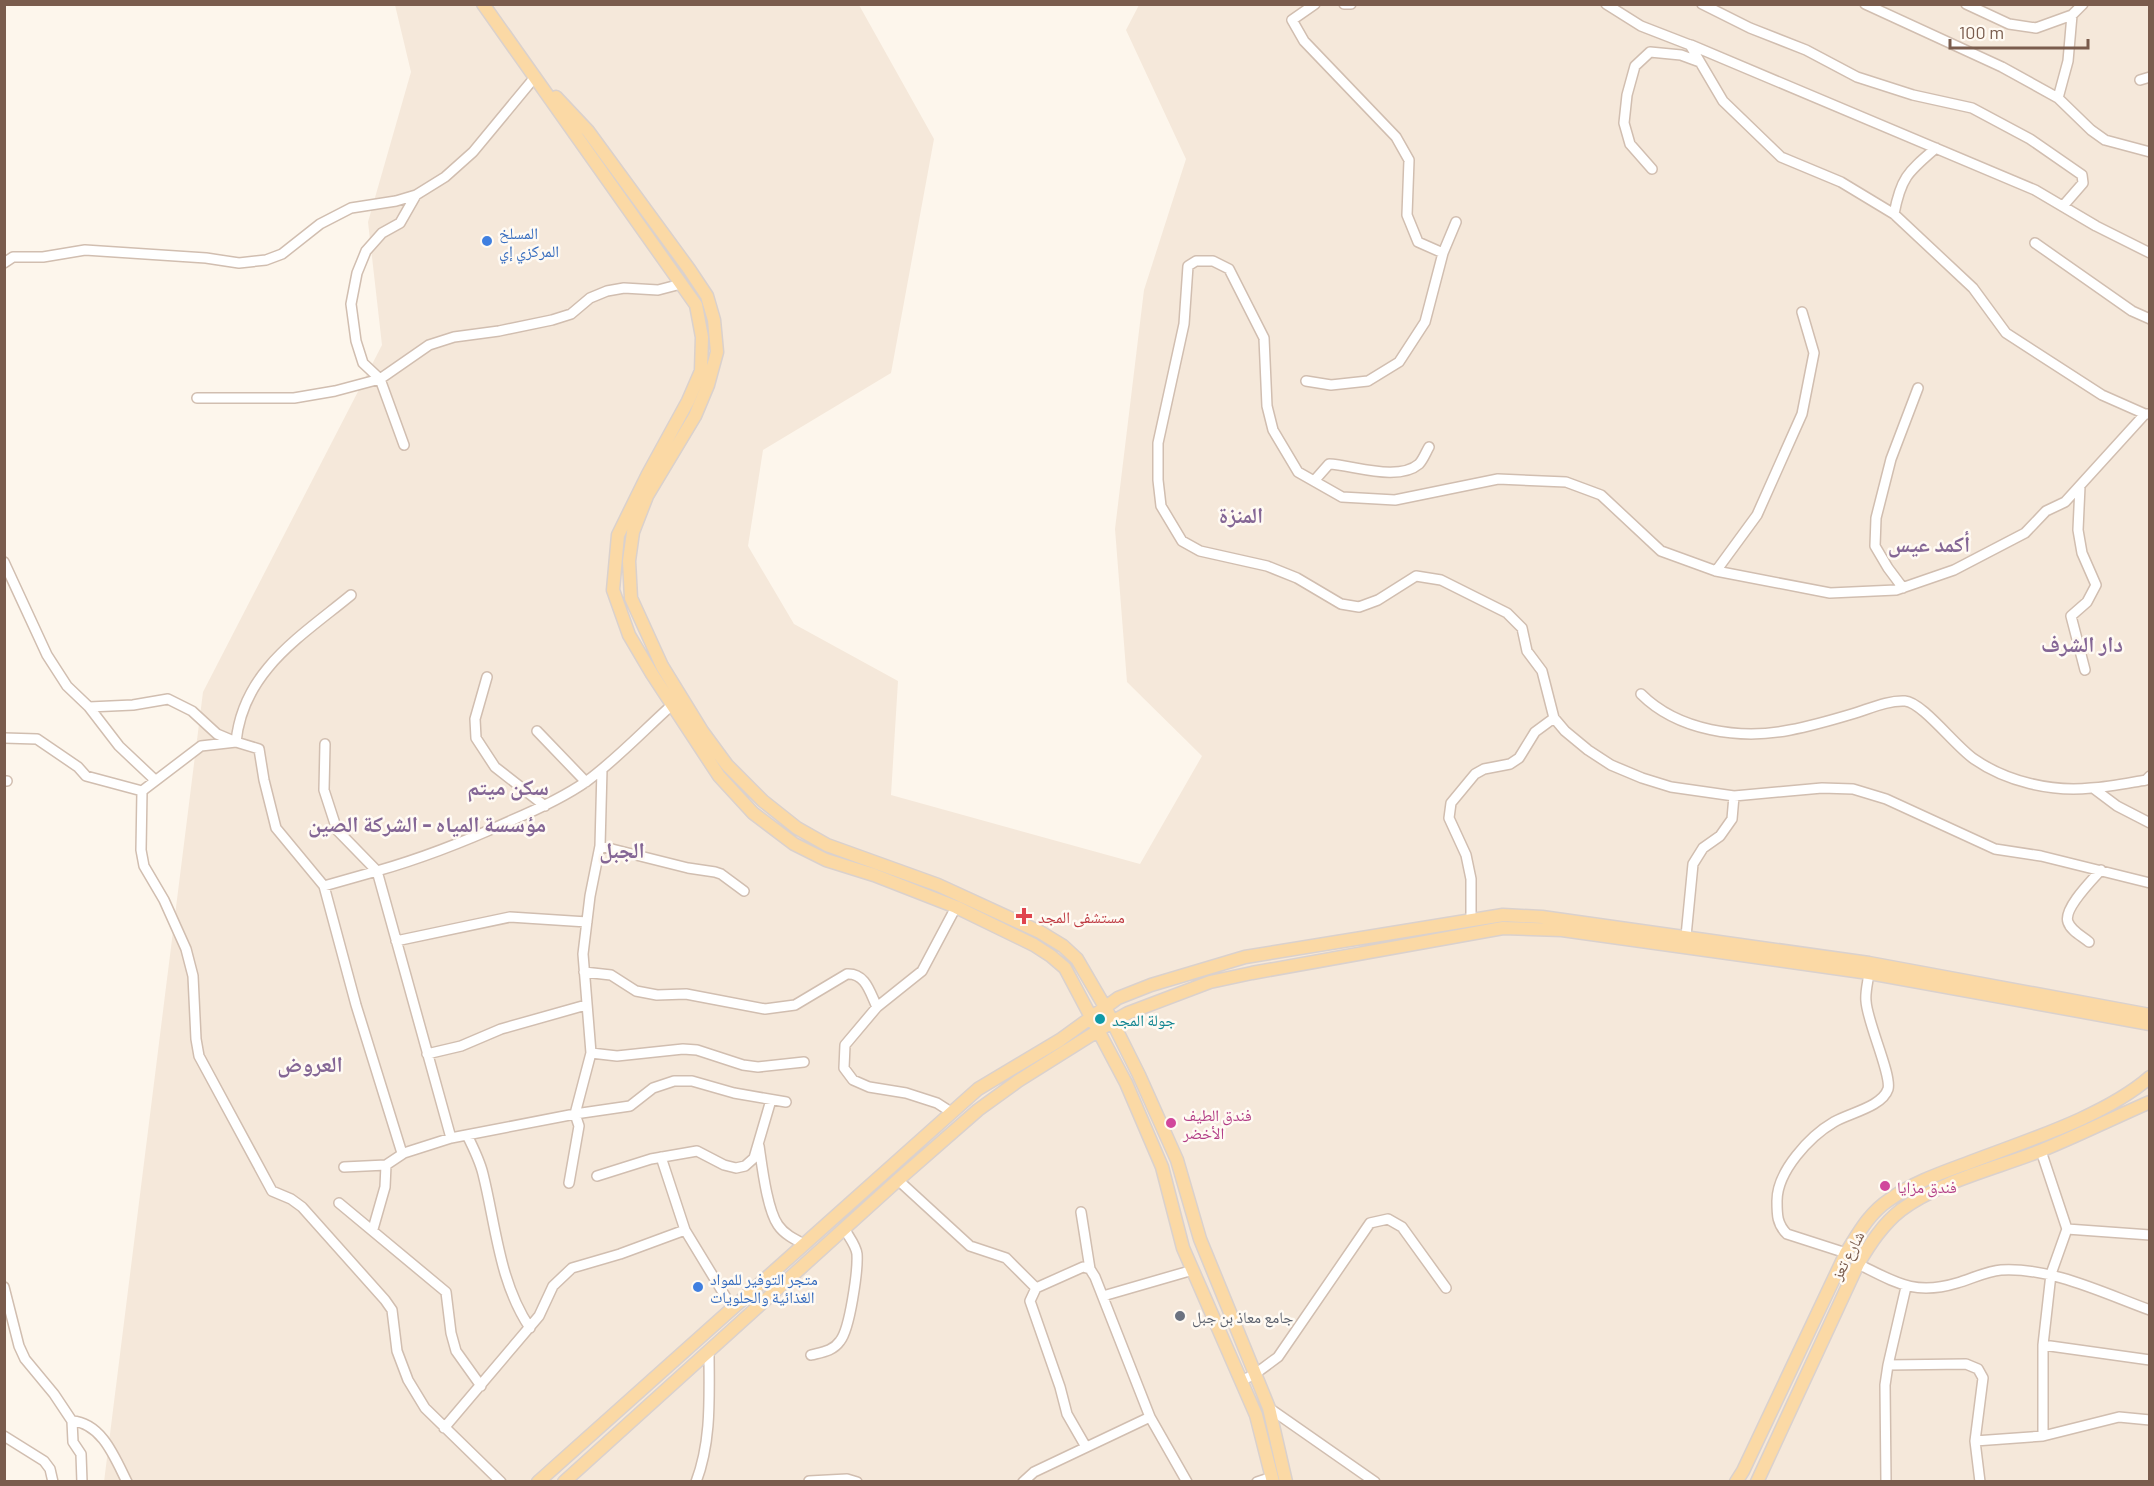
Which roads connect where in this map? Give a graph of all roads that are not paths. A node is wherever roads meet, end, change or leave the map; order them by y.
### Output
1 (483, 4) edge
2 (1316, 4) edge
3 (1344, 4) edge
4 (1351, 4) edge
5 (1606, 4) edge
6 (1702, 4) edge
7 (1865, 4) edge
8 (1966, 4) edge
9 (2084, 4) edge
10 (2072, 15) junction
11 (1690, 45) junction
12 (1700, 62) junction
13 (535, 77) junction
14 (2058, 98) junction
15 (1936, 148) junction
16 (2150, 152) edge
17 (1652, 169) dead end
18 (416, 195) junction
19 (2063, 206) junction
20 (645, 209) junction
21 (1894, 214) junction
22 (634, 217) junction
23 (1456, 222) dead end
24 (2035, 243) dead end
25 (1443, 253) junction
26 (2150, 253) edge
27 (4, 263) edge
28 (681, 284) junction
29 (1802, 312) dead end
30 (2150, 319) edge
31 (380, 379) junction
32 (1306, 381) dead end
33 (1918, 388) dead end
34 (197, 398) dead end
35 (2147, 414) edge
36 (404, 445) dead end
37 (1429, 447) dead end
38 (1314, 481) junction
39 (2080, 486) junction
40 (4, 562) edge
41 (1716, 571) junction
42 (1903, 588) junction
43 (351, 595) dead end
44 (2085, 670) dead end
45 (486, 677) dead end
46 (1641, 694) dead end
47 (672, 705) junction
48 (89, 707) junction
49 (1554, 718) junction
50 (537, 730) dead end
51 (4, 738) edge
52 (236, 742) junction
53 (325, 744) dead end
54 (602, 769) junction
55 (2150, 776) edge
56 (155, 780) junction
57 (586, 782) junction
58 (2093, 788) junction
59 (142, 791) junction
60 (1734, 796) junction
61 (545, 806) junction
62 (2150, 823) edge
63 (600, 846) junction
64 (2101, 870) junction
65 (377, 871) junction
66 (2150, 883) edge
67 (324, 886) junction
68 (744, 891) dead end
69 (956, 907) junction
70 (1471, 920) junction
71 (587, 922) junction
72 (1686, 936) junction
73 (1358, 939) junction
74 (396, 941) junction
75 (2089, 942) dead end
76 (1361, 952) junction
77 (584, 972) junction
78 (1869, 973) junction
79 (586, 1005) junction
80 (876, 1007) junction
81 (1105, 1007) junction
82 (2150, 1015) edge
83 (1093, 1017) junction
84 (1112, 1022) junction
85 (2150, 1024) edge
86 (1100, 1030) junction
87 (591, 1053) junction
88 (427, 1054) junction
89 (804, 1062) dead end
90 (2150, 1077) edge
91 (2150, 1093) edge
92 (968, 1098) junction
93 (771, 1100) junction
94 (786, 1102) dead end
95 (2150, 1102) edge
96 (2133, 1109) junction
97 (978, 1110) junction
98 (951, 1112) junction
99 (575, 1114) junction
100 (467, 1135) junction
101 (451, 1138) junction
102 (758, 1142) junction
103 (2041, 1151) junction
104 (404, 1153) junction
105 (661, 1157) junction
106 (386, 1166) junction
107 (344, 1167) dead end
108 (597, 1176) dead end
109 (897, 1180) junction
110 (569, 1183) dead end
111 (339, 1203) dead end
112 (1081, 1212) dead end
113 (844, 1228) junction
114 (373, 1229) junction
115 (2067, 1229) junction
116 (685, 1230) junction
117 (2150, 1235) edge
118 (804, 1244) junction
119 (1846, 1253) junction
120 (1858, 1264) junction
121 (1090, 1269) junction
122 (1193, 1270) junction
123 (2051, 1274) junction
124 (4, 1287) edge
125 (1906, 1287) junction
126 (1036, 1288) junction
127 (1446, 1288) dead end
128 (1103, 1296) junction
129 (733, 1309) junction
130 (2150, 1310) edge
131 (530, 1328) junction
132 (2043, 1345) junction
133 (686, 1350) junction
134 (709, 1351) junction
135 (812, 1355) dead end
136 (2150, 1360) edge
137 (697, 1362) junction
138 (1888, 1365) junction
139 (1256, 1374) junction
140 (1241, 1381) junction
141 (481, 1386) junction
142 (1269, 1408) junction
143 (1150, 1417) junction
144 (2150, 1420) edge
145 (72, 1421) junction
146 (444, 1428) junction
147 (4, 1436) edge
148 (2043, 1436) junction
149 (1975, 1441) junction
150 (1086, 1447) junction
151 (1273, 1479) edge
152 (809, 1480) edge
153 (53, 1482) edge
154 (82, 1482) edge
155 (127, 1482) edge
156 (501, 1482) edge
157 (538, 1482) edge
158 (564, 1482) edge
159 (696, 1482) edge
160 (857, 1482) edge
161 (1023, 1482) edge
162 (1187, 1482) edge
163 (1257, 1482) edge
164 (1286, 1482) edge
165 (1375, 1482) edge
166 (1736, 1482) edge
167 (1757, 1482) edge
168 (1886, 1482) edge
169 (1980, 1482) edge

1 - 13 main road
2 - 25 street
3 - 4 street
5 - 11 street
6 - 19 street
7 - 14 street
8 - 10 street
9 - 10 street
10 - 14 street
11 - 12 street
11 - 15 street
12 - 17 street
12 - 21 street
13 - 18 street
13 - 20 main road
13 - 22 main road
14 - 16 street
15 - 19 street
15 - 21 street
18 - 27 street
18 - 31 street
19 - 26 street
20 - 22 main road
20 - 81 main road
21 - 35 street
22 - 28 main road
23 - 25 street
24 - 30 street
25 - 32 street
28 - 31 street
28 - 47 main road
29 - 41 street
31 - 34 street
31 - 36 street
33 - 42 street
35 - 39 street
37 - 38 street
38 - 41 street
38 - 49 street
39 - 42 street
39 - 44 street
40 - 48 street
41 - 42 street
43 - 52 street
45 - 61 street
46 - 58 street
47 - 54 street
47 - 69 main road
48 - 52 street
48 - 56 street
49 - 60 street
49 - 70 street
50 - 57 street
51 - 59 street
52 - 56 street
52 - 67 street
53 - 65 street
54 - 57 street
54 - 63 street
55 - 58 street
56 - 59 street
57 - 61 street
58 - 62 street
59 - 146 street
60 - 64 street
60 - 72 street
61 - 65 street
63 - 68 street
63 - 71 street
64 - 66 street
64 - 75 street
65 - 67 street
65 - 74 street
67 - 104 street
69 - 80 street
69 - 83 main road
70 - 72 main road
70 - 73 main road
71 - 74 street
71 - 77 street
72 - 82 main road
73 - 76 main road
73 - 81 main road
74 - 88 street
76 - 78 main road
76 - 84 main road
77 - 79 street
77 - 80 street
78 - 85 main road
78 - 119 street
79 - 87 street
79 - 88 street
80 - 98 street
81 - 83 main road
81 - 84 main road
83 - 86 main road
83 - 92 main road
84 - 86 main road
84 - 139 main road
86 - 97 main road
86 - 122 main road
87 - 89 street
87 - 99 street
88 - 101 street
90 - 119 main road, شارع تعز
91 - 96 main road
92 - 97 main road
92 - 98 main road
93 - 94 street
93 - 99 street
93 - 102 street
95 - 96 main road, شارع تعز
96 - 103 main road, شارع تعز
97 - 109 main road
98 - 118 main road
99 - 100 street
99 - 110 street
100 - 101 street
100 - 131 street
101 - 104 street
102 - 105 street
102 - 118 street
103 - 115 street
103 - 120 main road, شارع تعز
104 - 106 street
105 - 108 street
105 - 116 street
106 - 107 street
106 - 114 street
109 - 113 main road
109 - 126 street
111 - 114 street
112 - 121 street
113 - 134 main road
113 - 135 street
114 - 141 street
115 - 117 street
115 - 123 street
116 - 129 street
116 - 131 street
118 - 129 main road
119 - 166 main road, شارع تعز
120 - 125 street
120 - 167 main road, شارع تعز
121 - 126 street
121 - 128 street
122 - 128 street
122 - 140 main road
123 - 125 street
123 - 130 street
123 - 132 street
124 - 145 street
125 - 138 street
126 - 150 street
127 - 139 street
128 - 143 street
129 - 133 main road
131 - 141 street
132 - 136 street
132 - 148 street
133 - 137 main road
133 - 157 main road
134 - 137 main road
134 - 159 street
137 - 158 main road
138 - 149 street
138 - 168 street
139 - 140 street
139 - 142 main road
140 - 151 main road
141 - 146 street
142 - 164 main road
142 - 165 street
143 - 150 street
143 - 162 street
144 - 148 street
145 - 154 street
145 - 155 street
146 - 156 street
147 - 153 street
148 - 149 street
149 - 169 street
150 - 161 street
151 - 163 street
152 - 160 street

